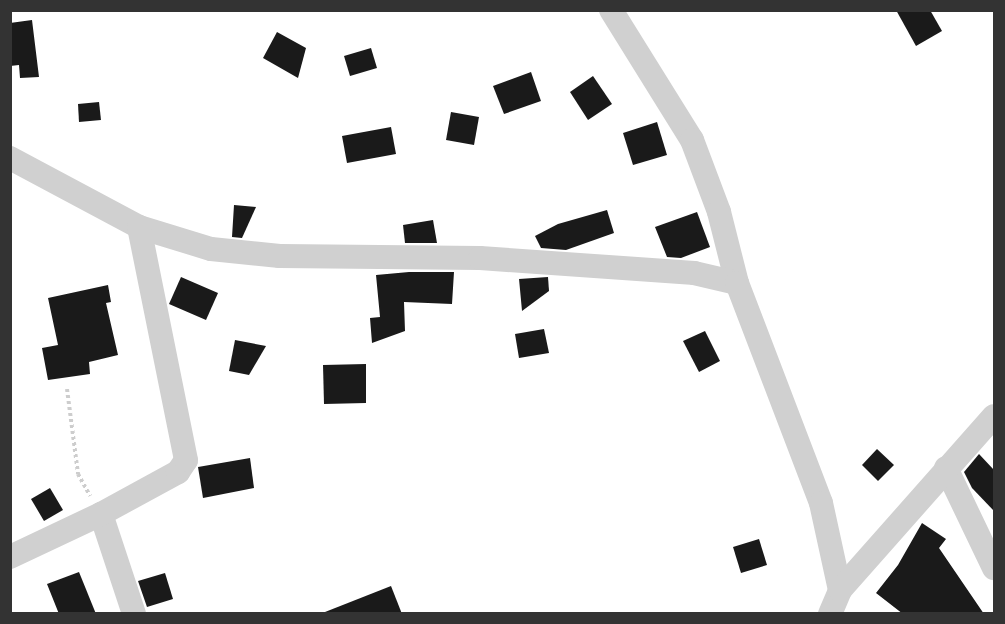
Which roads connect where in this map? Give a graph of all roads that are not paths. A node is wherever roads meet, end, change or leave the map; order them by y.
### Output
1 (611, 10) edge
2 (10, 158) edge
3 (139, 227) junction
4 (737, 283) junction
5 (994, 416) edge
6 (946, 468) junction
7 (101, 514) junction
8 (10, 557) edge
9 (994, 568) edge
10 (840, 590) junction
11 (134, 614) edge
12 (830, 614) edge

1 - 4 street
2 - 3 street
3 - 4 street
3 - 7 street
4 - 10 street
5 - 6 street
6 - 9 street
6 - 10 street
7 - 8 street
7 - 11 street
10 - 12 street

